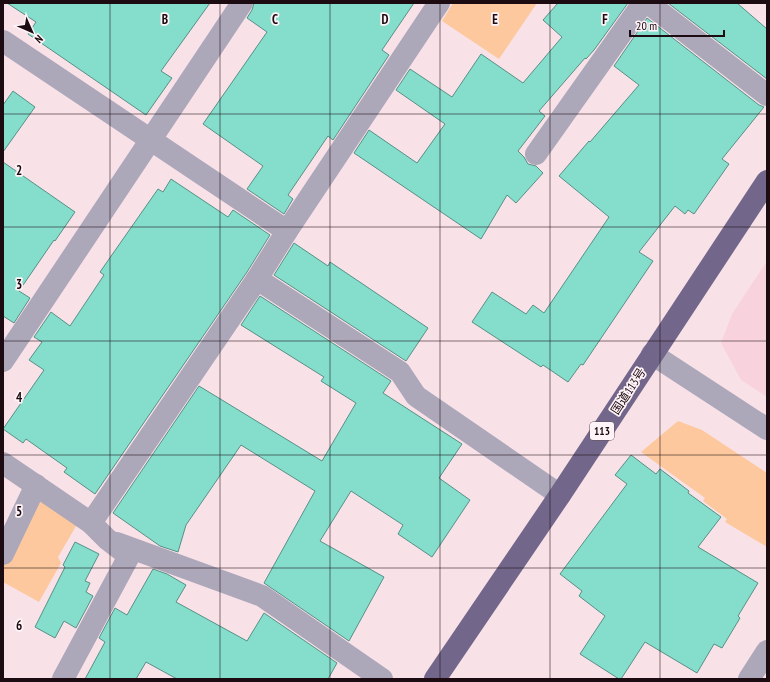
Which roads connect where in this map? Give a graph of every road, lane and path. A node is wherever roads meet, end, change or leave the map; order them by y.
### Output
1 (242, 3) edge
2 (439, 3) edge
3 (643, 3) edge
4 (648, 3) edge
5 (3, 41) edge
6 (767, 95) edge
7 (150, 140) junction
8 (536, 154) dead end
9 (767, 181) edge
10 (287, 232) junction
11 (257, 279) junction
12 (652, 354) junction
13 (3, 360) edge
14 (767, 429) edge
15 (3, 463) edge
16 (36, 485) junction
17 (560, 495) junction
18 (91, 522) junction
19 (107, 539) junction
20 (3, 554) edge
21 (767, 651) edge
22 (63, 679) edge
23 (382, 679) edge
24 (435, 679) edge
25 (749, 679) edge

1 - 7 street
2 - 10 street
3 - 8 street
4 - 6 street
5 - 7 street
7 - 10 street
7 - 13 street
9 - 12 highway, 国道113号 / 113
10 - 11 street
11 - 17 street
11 - 18 street
12 - 14 street
12 - 17 highway, 国道113号 / 113
15 - 16 street
16 - 18 street
16 - 20 street
17 - 24 highway, 国道113号 / 113
18 - 19 street
19 - 22 street
19 - 23 street
21 - 25 street

